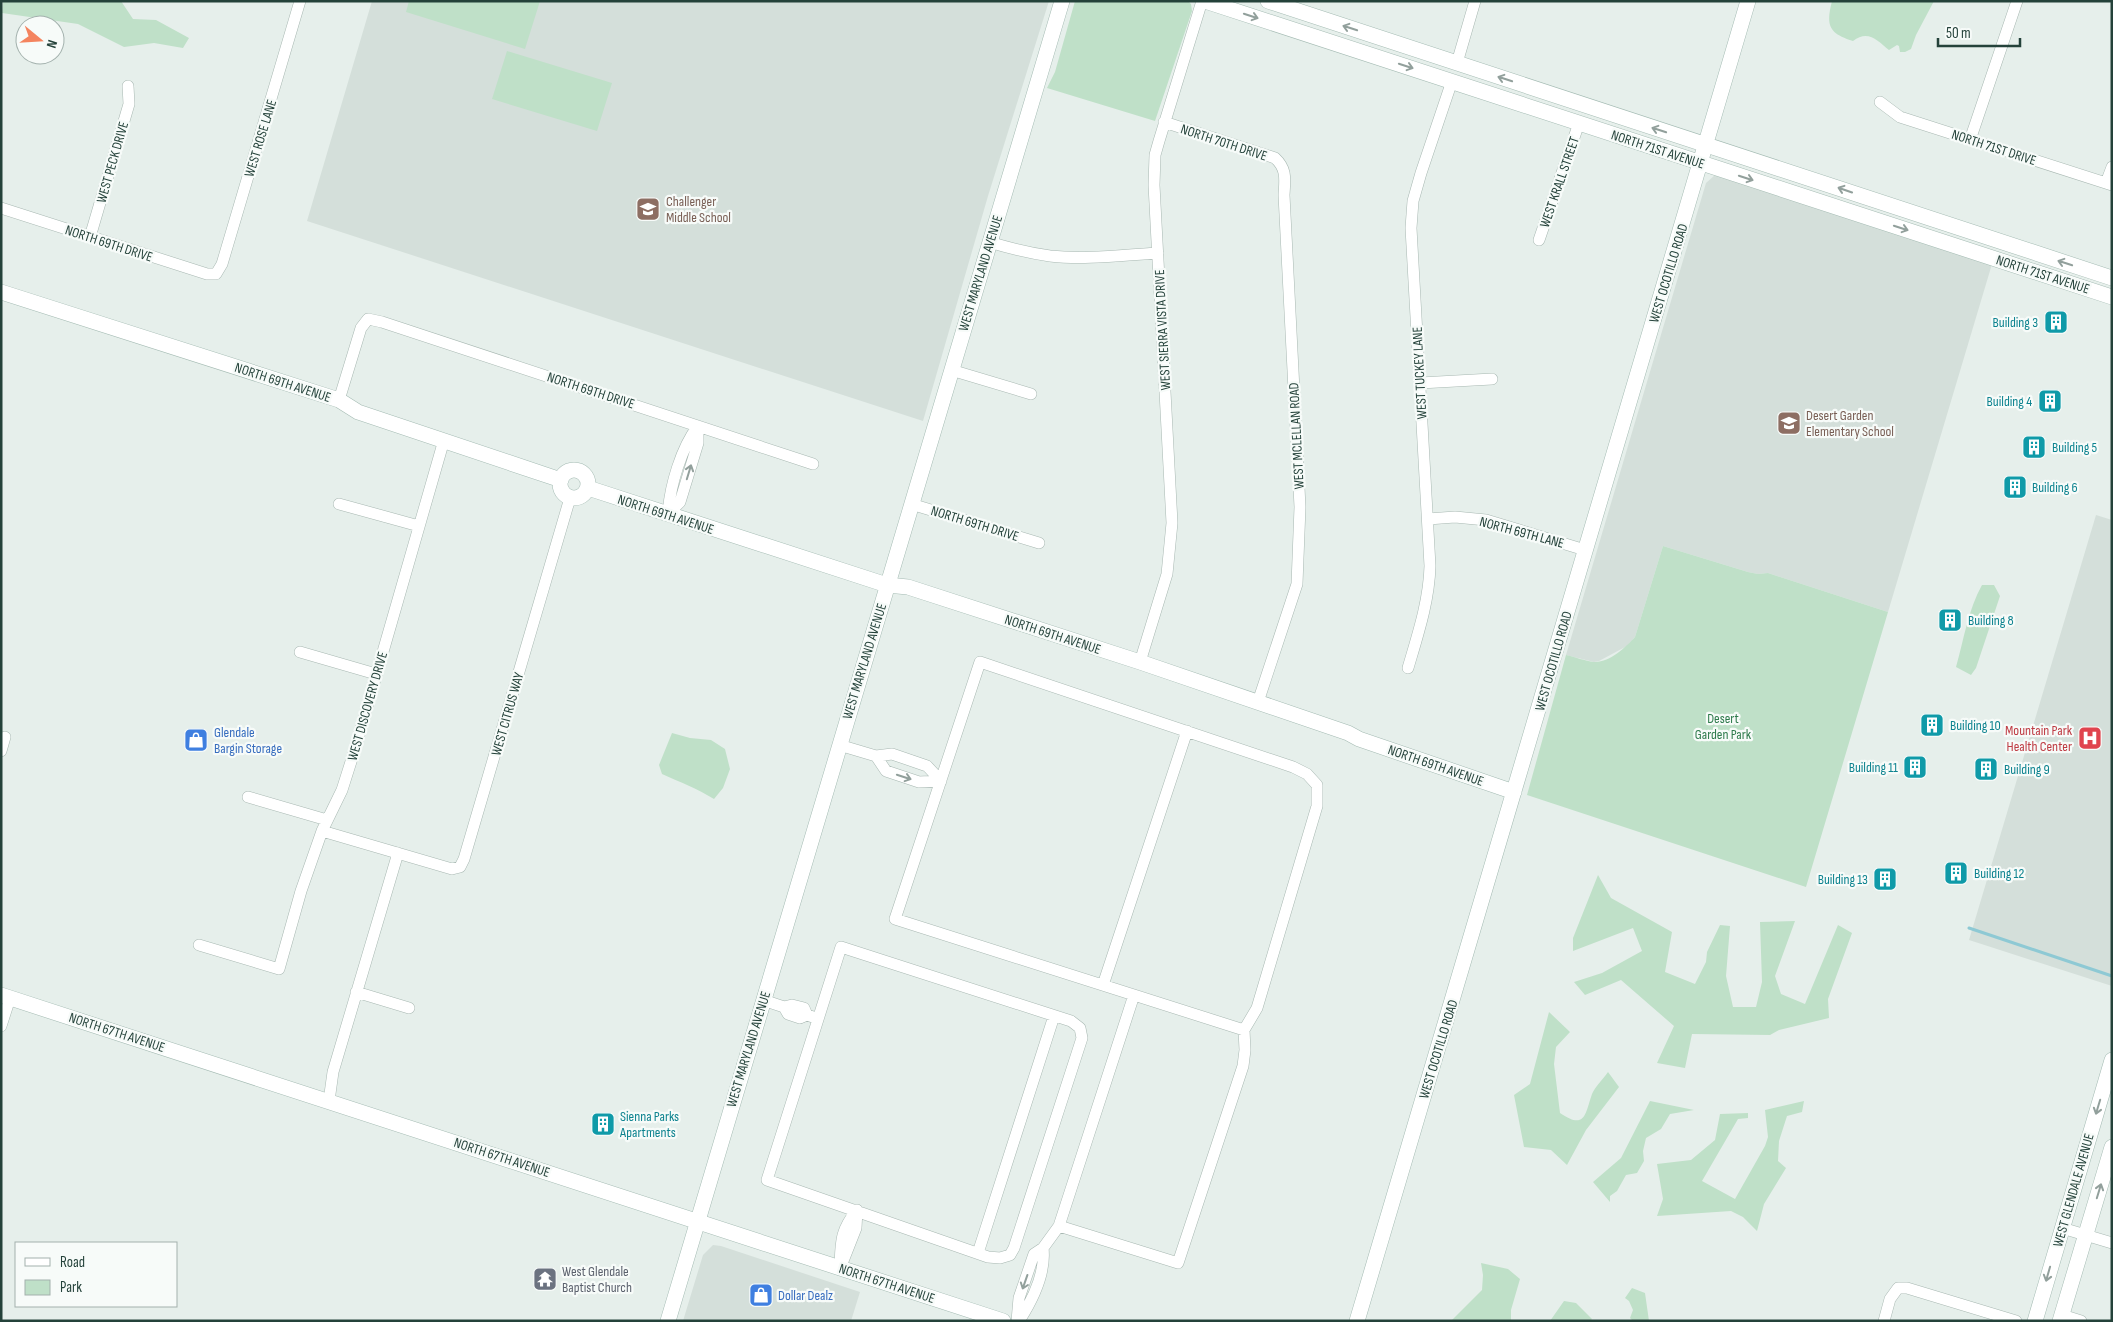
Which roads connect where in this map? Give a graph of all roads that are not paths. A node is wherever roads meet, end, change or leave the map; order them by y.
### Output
1 (300, 1) edge
2 (1062, 1) edge
3 (1203, 1) edge
4 (1268, 1) edge
5 (1475, 1) edge
6 (1748, 1) edge
7 (2017, 1) edge
8 (1457, 63) junction
9 (1452, 81) junction
10 (128, 86) dead end
11 (1880, 102) dead end
12 (1164, 122) junction
13 (1579, 123) junction
14 (1970, 140) junction
15 (1705, 146) junction
16 (1700, 163) junction
17 (1282, 165) joint
18 (2112, 167) edge
19 (2109, 184) edge
20 (1, 208) edge
21 (90, 237) junction
22 (1539, 240) dead end
23 (989, 242) junction
24 (1158, 253) junction
25 (216, 274) joint
26 (2112, 278) edge
27 (1, 292) edge
28 (2112, 297) edge
29 (951, 370) junction
30 (1492, 379) dead end
31 (1420, 383) junction
32 (1031, 394) dead end
33 (339, 400) junction
34 (698, 426) junction
35 (444, 440) junction
36 (813, 464) dead end
37 (561, 480) junction
38 (588, 488) junction
39 (570, 498) junction
40 (339, 504) dead end
41 (911, 504) junction
42 (668, 514) junction
43 (1428, 519) junction
44 (419, 526) junction
45 (1039, 543) dead end
46 (1586, 550) junction
47 (887, 585) junction
48 (300, 652) dead end
49 (1140, 662) junction
50 (1408, 668) dead end
51 (376, 674) junction
52 (1258, 702) junction
53 (1186, 731) junction
54 (6, 737) dead end
55 (839, 745) junction
56 (1, 751) edge
57 (876, 756) junction
58 (941, 781) junction
59 (1514, 792) junction
60 (248, 797) dead end
61 (325, 826) junction
62 (398, 853) junction
63 (199, 945) dead end
64 (1103, 985) junction
65 (356, 992) junction
66 (1134, 995) junction
67 (6, 997) edge
68 (763, 1000) junction
69 (409, 1008) dead end
70 (1054, 1016) junction
71 (812, 1017) junction
72 (1, 1026) edge
73 (1244, 1030) junction
74 (2112, 1060) edge
75 (329, 1101) junction
76 (2112, 1147) edge
77 (857, 1210) junction
78 (698, 1221) junction
79 (1059, 1226) junction
80 (2062, 1228) junction
81 (2086, 1235) junction
82 (2112, 1244) edge
83 (978, 1253) junction
84 (840, 1267) junction
85 (2061, 1318) edge
86 (668, 1321) edge
87 (1003, 1321) edge
88 (1018, 1321) edge
89 (1357, 1321) edge
90 (1884, 1321) edge
91 (2016, 1321) edge
92 (2035, 1321) edge
93 (2081, 1321) edge

1 - 25 street, WEST ROSE LANE
2 - 23 street, WEST MARYLAND AVENUE
3 -> 9 street, NORTH 71ST AVENUE
3 - 12 street, WEST SIERRA VISTA DRIVE
8 -> 4 street, NORTH 71ST AVENUE
5 - 8 street
6 - 15 street, WEST OCOTILLO ROAD
7 - 14 street
15 -> 8 street, NORTH 71ST AVENUE
9 - 13 street, NORTH 71ST AVENUE
9 - 31 street, WEST TUCKEY LANE
10 - 21 street, WEST PECK DRIVE
11 - 14 street, NORTH 71ST DRIVE
12 - 17 street, NORTH 70TH DRIVE
12 - 24 street, WEST SIERRA VISTA DRIVE
13 - 16 street, NORTH 71ST AVENUE
13 - 22 street, WEST KRALL STREET
14 - 19 street, NORTH 71ST DRIVE
15 - 16 street, WEST OCOTILLO ROAD
26 -> 15 street, NORTH 71ST AVENUE
16 -> 28 street, NORTH 71ST AVENUE
16 - 46 street, WEST OCOTILLO ROAD
17 - 52 street, WEST MCLELLAN ROAD
18 - 19 street
20 - 21 street, NORTH 69TH DRIVE
21 - 25 street, NORTH 69TH DRIVE
23 - 24 street
23 - 29 street, WEST MARYLAND AVENUE
24 - 49 street, WEST SIERRA VISTA DRIVE
27 - 33 street, NORTH 69TH AVENUE
29 - 32 street
29 - 41 street, WEST MARYLAND AVENUE
30 - 31 street
31 - 43 street, WEST TUCKEY LANE
33 - 34 street, NORTH 69TH DRIVE
33 - 35 street, NORTH 69TH AVENUE
34 - 36 street, NORTH 69TH DRIVE
34 - 42 street
35 - 37 street, NORTH 69TH AVENUE
35 - 44 street, WEST DISCOVERY DRIVE
37 - 38 street
37 - 39 street
38 - 39 street
38 - 42 street, NORTH 69TH AVENUE
39 - 62 street, WEST CITRUS WAY
40 - 44 street
41 - 45 street, NORTH 69TH DRIVE
41 - 47 street, WEST MARYLAND AVENUE
42 - 47 street, NORTH 69TH AVENUE
43 - 46 street, NORTH 69TH LANE
43 - 50 street, WEST TUCKEY LANE
44 - 51 street, WEST DISCOVERY DRIVE
46 - 59 street, WEST OCOTILLO ROAD
47 - 49 street, NORTH 69TH AVENUE
47 - 55 street, WEST MARYLAND AVENUE
48 - 51 street
49 - 52 street, NORTH 69TH AVENUE
51 - 61 street, WEST DISCOVERY DRIVE
52 - 59 street, NORTH 69TH AVENUE
53 - 58 street
53 - 64 street
53 - 73 street
54 - 56 street
55 - 57 street
55 - 68 street, WEST MARYLAND AVENUE
57 - 58 street
57 -> 58 street
58 - 64 street
59 - 89 street, WEST OCOTILLO ROAD
60 - 61 street, WEST CITRUS WAY
61 - 62 street, WEST CITRUS WAY
61 - 63 street, WEST DISCOVERY DRIVE
62 - 65 street
64 - 66 street
65 - 69 street
65 - 75 street
66 - 73 street
66 - 79 street
67 - 72 street
67 - 75 street, NORTH 67TH AVENUE
68 - 71 street
68 - 78 street, WEST MARYLAND AVENUE
70 - 71 street
70 - 83 street
70 - 83 street
71 - 77 street
73 - 79 street
74 -> 80 street, WEST GLENDALE AVENUE
75 - 78 street, NORTH 67TH AVENUE
81 -> 76 street, WEST GLENDALE AVENUE
77 - 83 street
77 - 84 street
78 - 84 street, NORTH 67TH AVENUE
78 - 86 street, WEST MARYLAND AVENUE
79 - 88 street
80 - 81 street
80 -> 92 street, WEST GLENDALE AVENUE
81 - 82 street
81 - 85 street, WEST GLENDALE AVENUE
84 - 87 street, NORTH 67TH AVENUE
85 - 93 street
90 - 91 street

